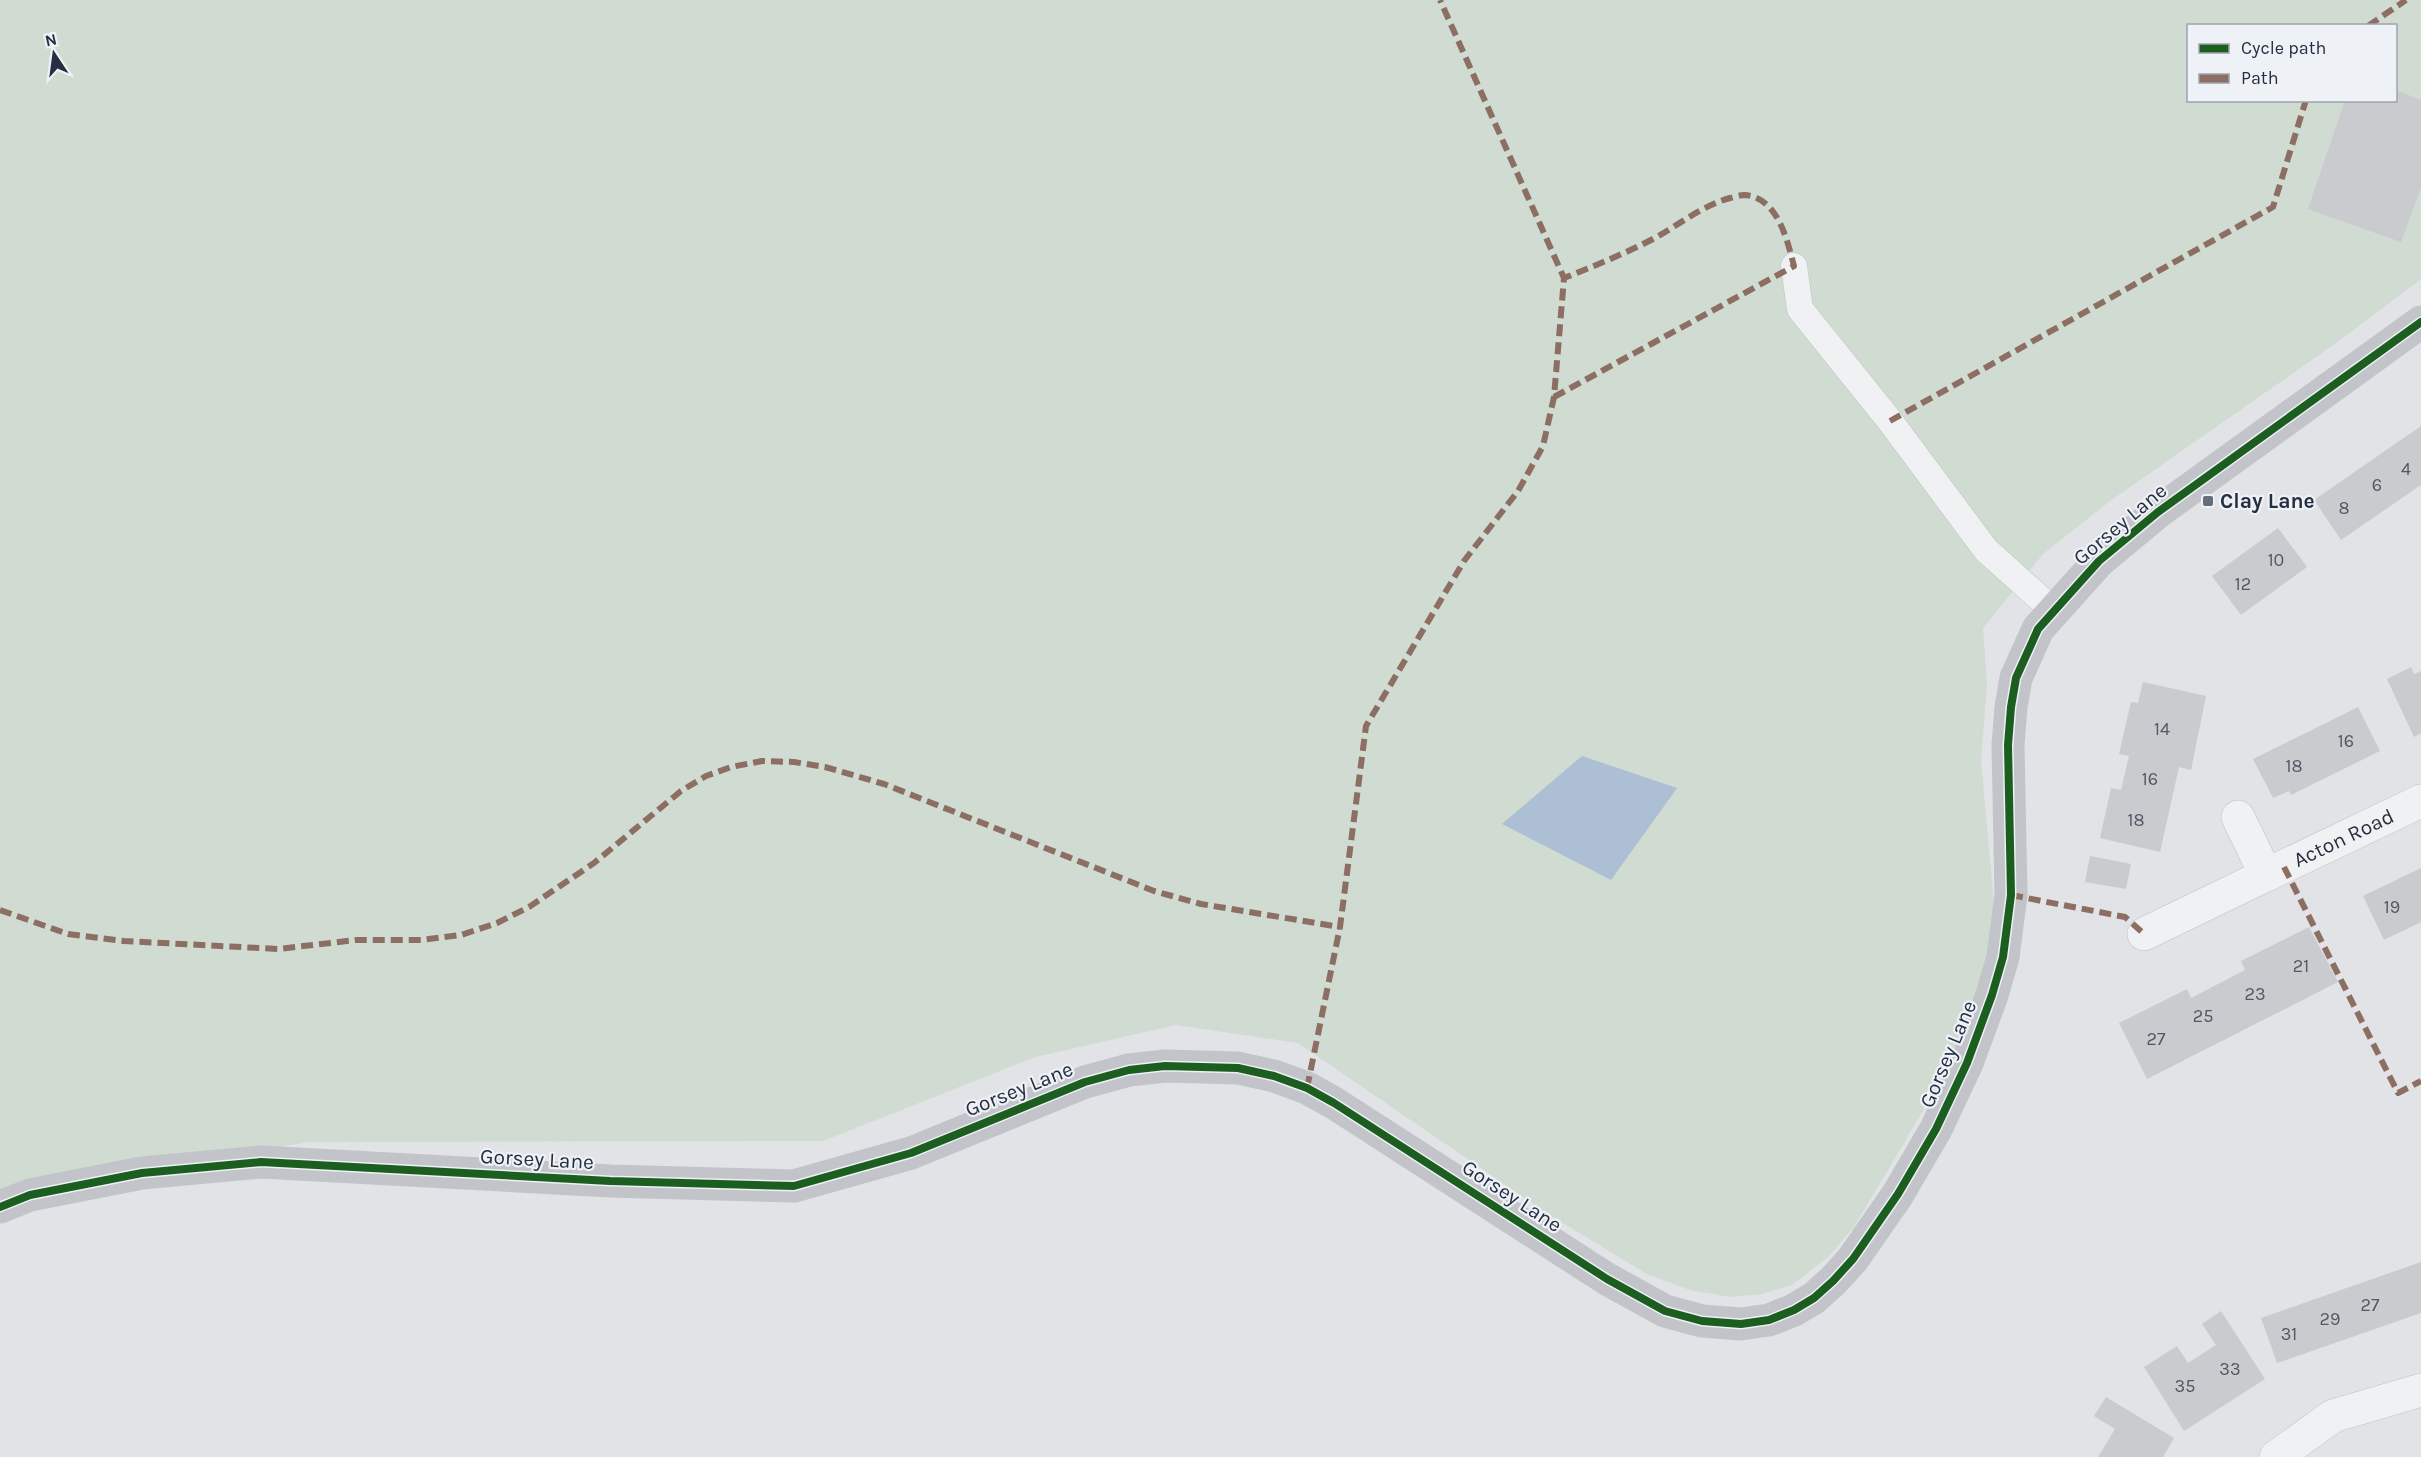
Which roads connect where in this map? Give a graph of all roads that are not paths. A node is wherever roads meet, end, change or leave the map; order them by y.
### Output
1 (1794, 266) dead end
2 (2421, 322) edge
3 (2053, 610) junction
4 (2421, 801) edge
5 (2238, 817) dead end
6 (2266, 875) junction
7 (2144, 934) dead end
8 (0, 1207) edge
9 (2421, 1390) edge
10 (2276, 1457) edge

1 - 3 lane
2 - 3 street, Gorsey Lane
3 - 8 street, Gorsey Lane
4 - 6 street, Acton Road
5 - 6 street
6 - 7 street, Acton Road
9 - 10 street

